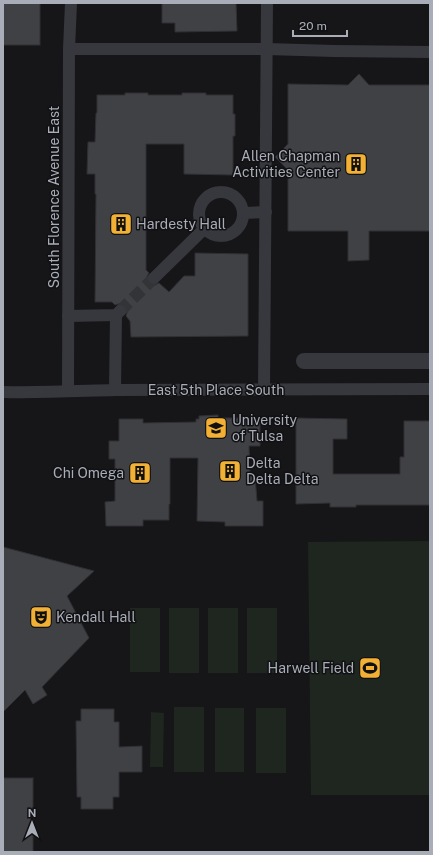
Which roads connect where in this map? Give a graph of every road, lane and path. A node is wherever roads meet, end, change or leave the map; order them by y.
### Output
1 (70, 3) edge
2 (267, 3) edge
3 (69, 49) junction
4 (267, 49) junction
5 (430, 52) edge
6 (266, 212) junction
7 (243, 213) junction
8 (205, 228) junction
9 (154, 278) tunnel mouth
10 (68, 316) junction
11 (304, 361) dead end
12 (430, 361) edge
13 (430, 389) edge
14 (115, 390) junction
15 (264, 390) junction
16 (68, 391) junction
17 (3, 392) edge

1 - 3 street, South Florence Avenue East
2 - 4 street
3 - 4 street
3 - 10 street, South Florence Avenue East
4 - 5 street
4 - 6 street
6 - 7 street
6 - 15 street
7 - 8 street
7 - 8 street
8 - 9 street
10 - 14 street
10 - 16 street, South Florence Avenue East
11 - 12 street
13 - 15 street, East 5th Place South
14 - 15 street, East 5th Place South
14 - 16 street, East 5th Place South
16 - 17 street, East 5th Place South

